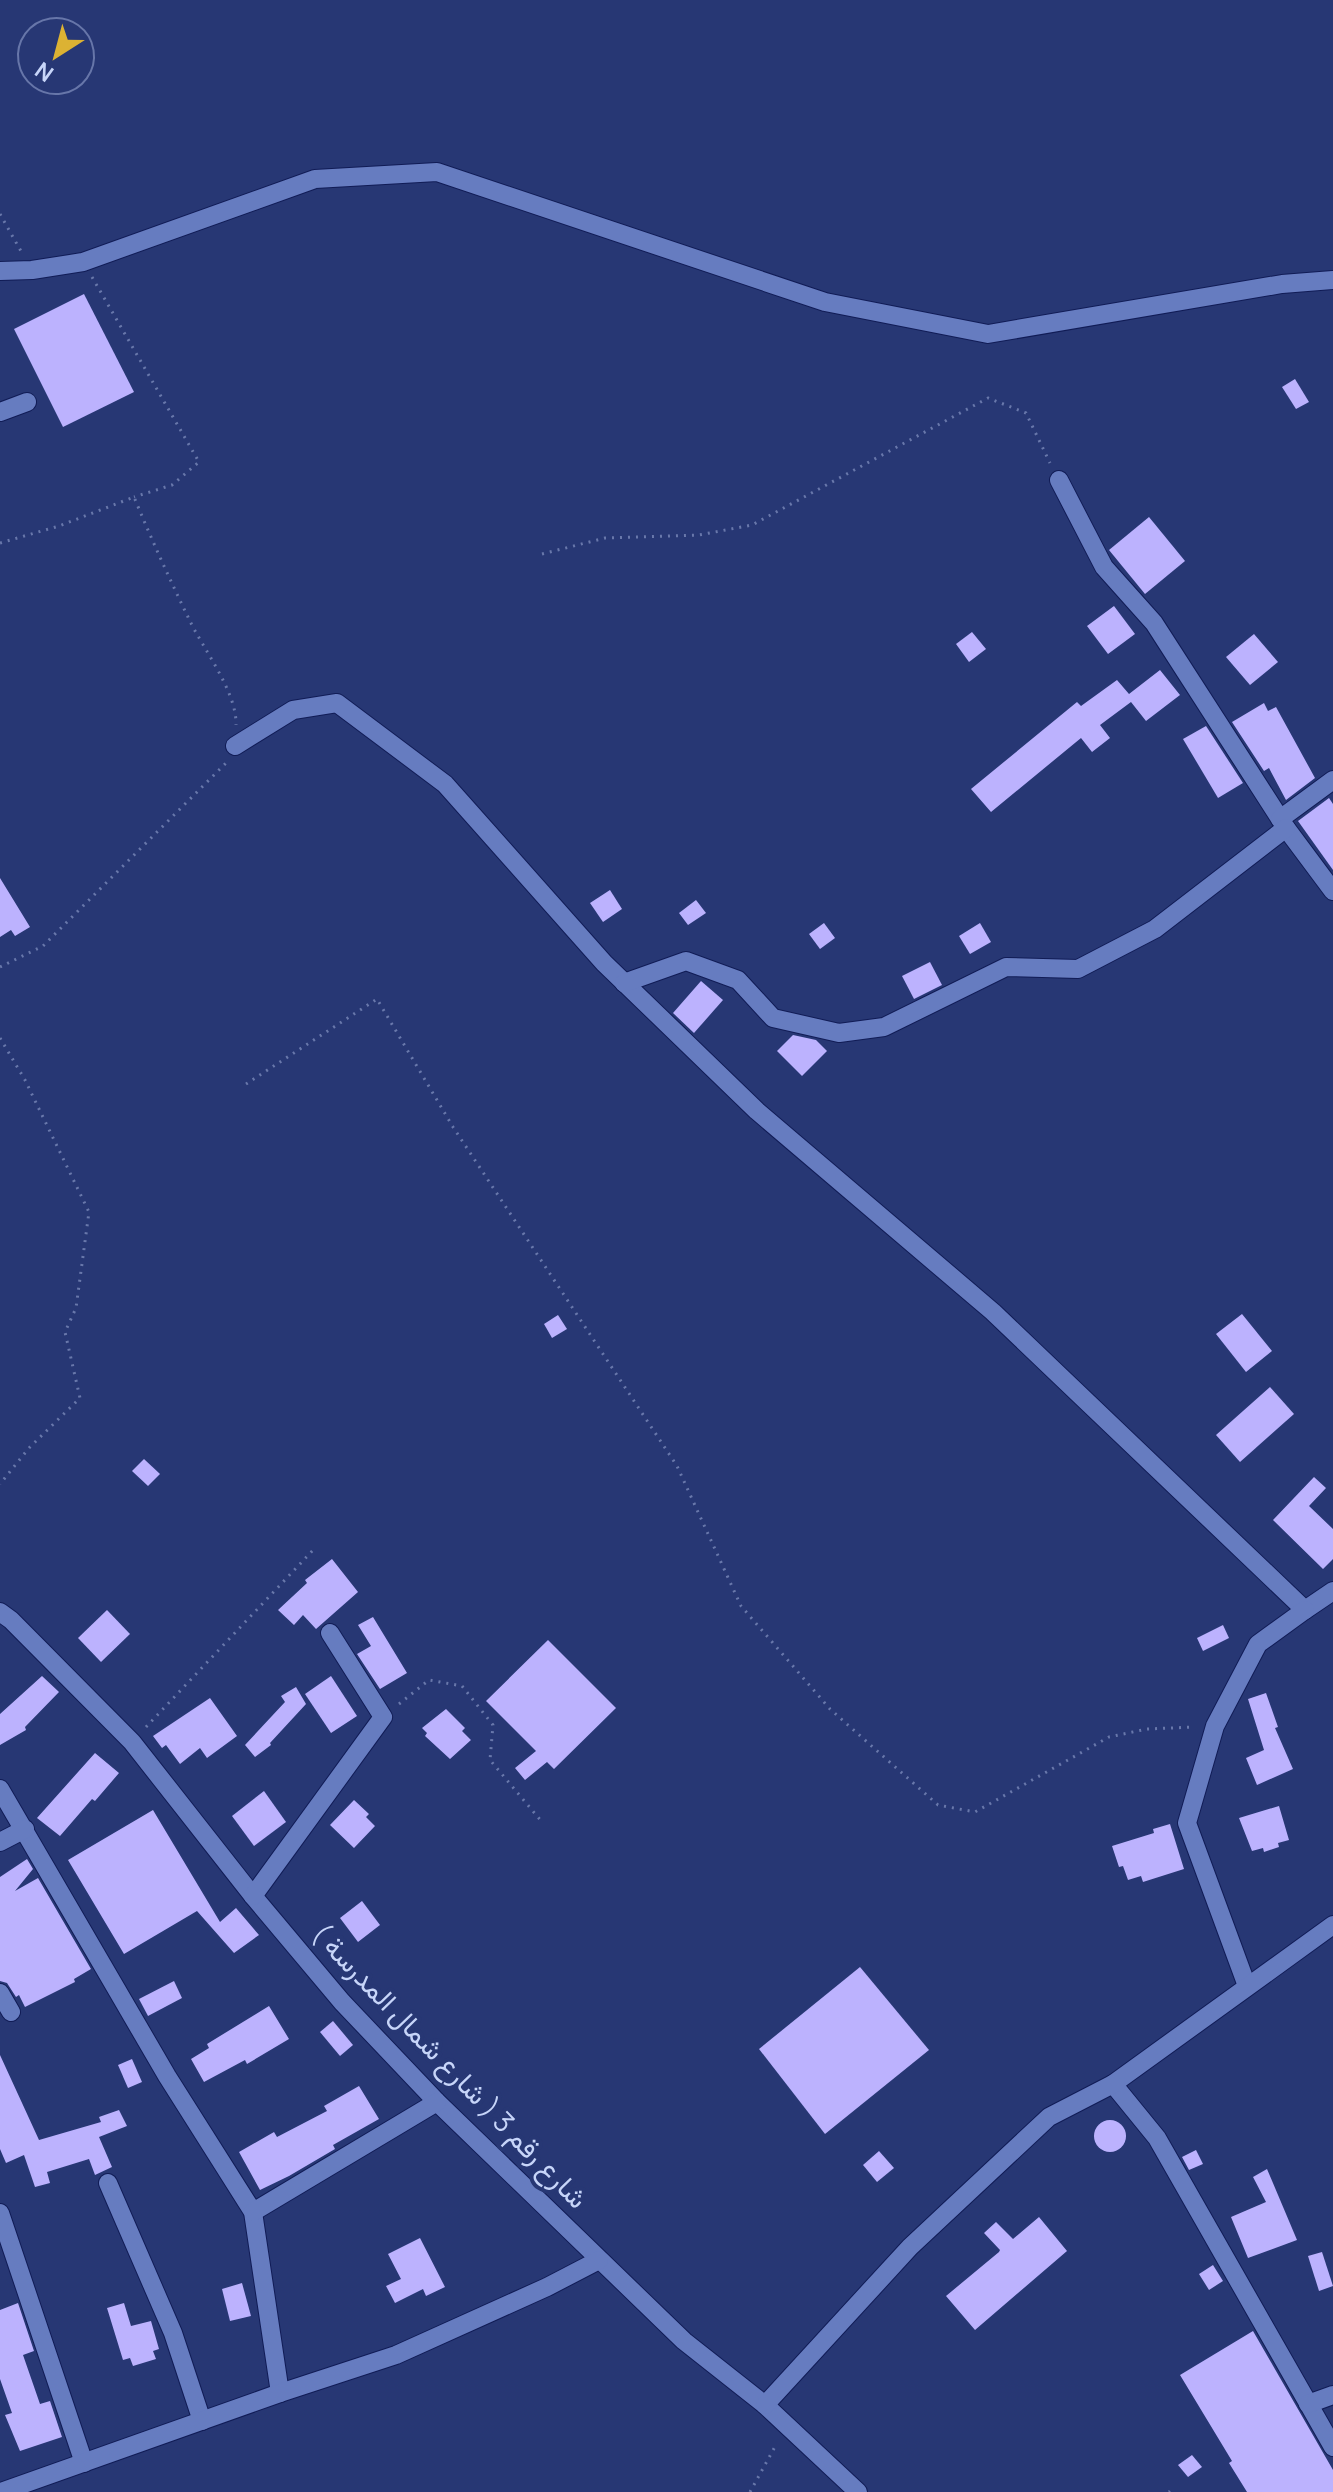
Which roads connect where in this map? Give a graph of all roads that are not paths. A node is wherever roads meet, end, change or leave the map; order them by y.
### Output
1 (0, 271) edge
2 (1333, 280) edge
3 (27, 402) dead end
4 (0, 412) edge
5 (1059, 480) road end
6 (235, 746) road end
7 (1333, 780) edge
8 (1283, 823) junction
9 (1333, 891) edge
10 (624, 983) junction
11 (1333, 1591) edge
12 (1305, 1610) junction
13 (0, 1612) edge
14 (330, 1633) dead end
15 (0, 1789) edge
16 (25, 1829) junction
17 (0, 1842) edge
18 (253, 1896) junction
19 (1333, 1925) edge
20 (1247, 1986) junction
21 (0, 1993) edge
22 (11, 2012) dead end
23 (1113, 2084) junction
24 (437, 2102) junction
25 (108, 2183) dead end
26 (253, 2212) junction
27 (0, 2213) edge
28 (599, 2260) junction
29 (280, 2393) junction
30 (1333, 2395) edge
31 (1308, 2404) junction
32 (765, 2405) junction
33 (202, 2421) junction
34 (1333, 2447) edge
35 (84, 2463) junction
36 (1, 2492) edge
37 (858, 2492) edge

1 - 2 street
3 - 4 street
5 - 8 street
6 - 10 street
7 - 8 street
8 - 9 street
8 - 10 street
10 - 12 street
11 - 12 street
12 - 20 street
13 - 18 street, شارع رقم 3 ( شارع شمال المدرسة )
14 - 18 street
15 - 16 street
16 - 17 street
16 - 26 street
18 - 24 street, شارع رقم 3 ( شارع شمال المدرسة )
19 - 20 street
20 - 23 street
21 - 22 street
23 - 31 street
23 - 32 street
24 - 26 street
24 - 28 street, شارع رقم 3 ( شارع شمال المدرسة )
25 - 33 street
26 - 29 street
27 - 35 street
28 - 29 street
28 - 32 street, شارع رقم 3 ( شارع شمال المدرسة )
29 - 33 street
30 - 31 street
31 - 34 street
32 - 37 street, شارع رقم 3 ( شارع شمال المدرسة )
33 - 35 street
35 - 36 street

